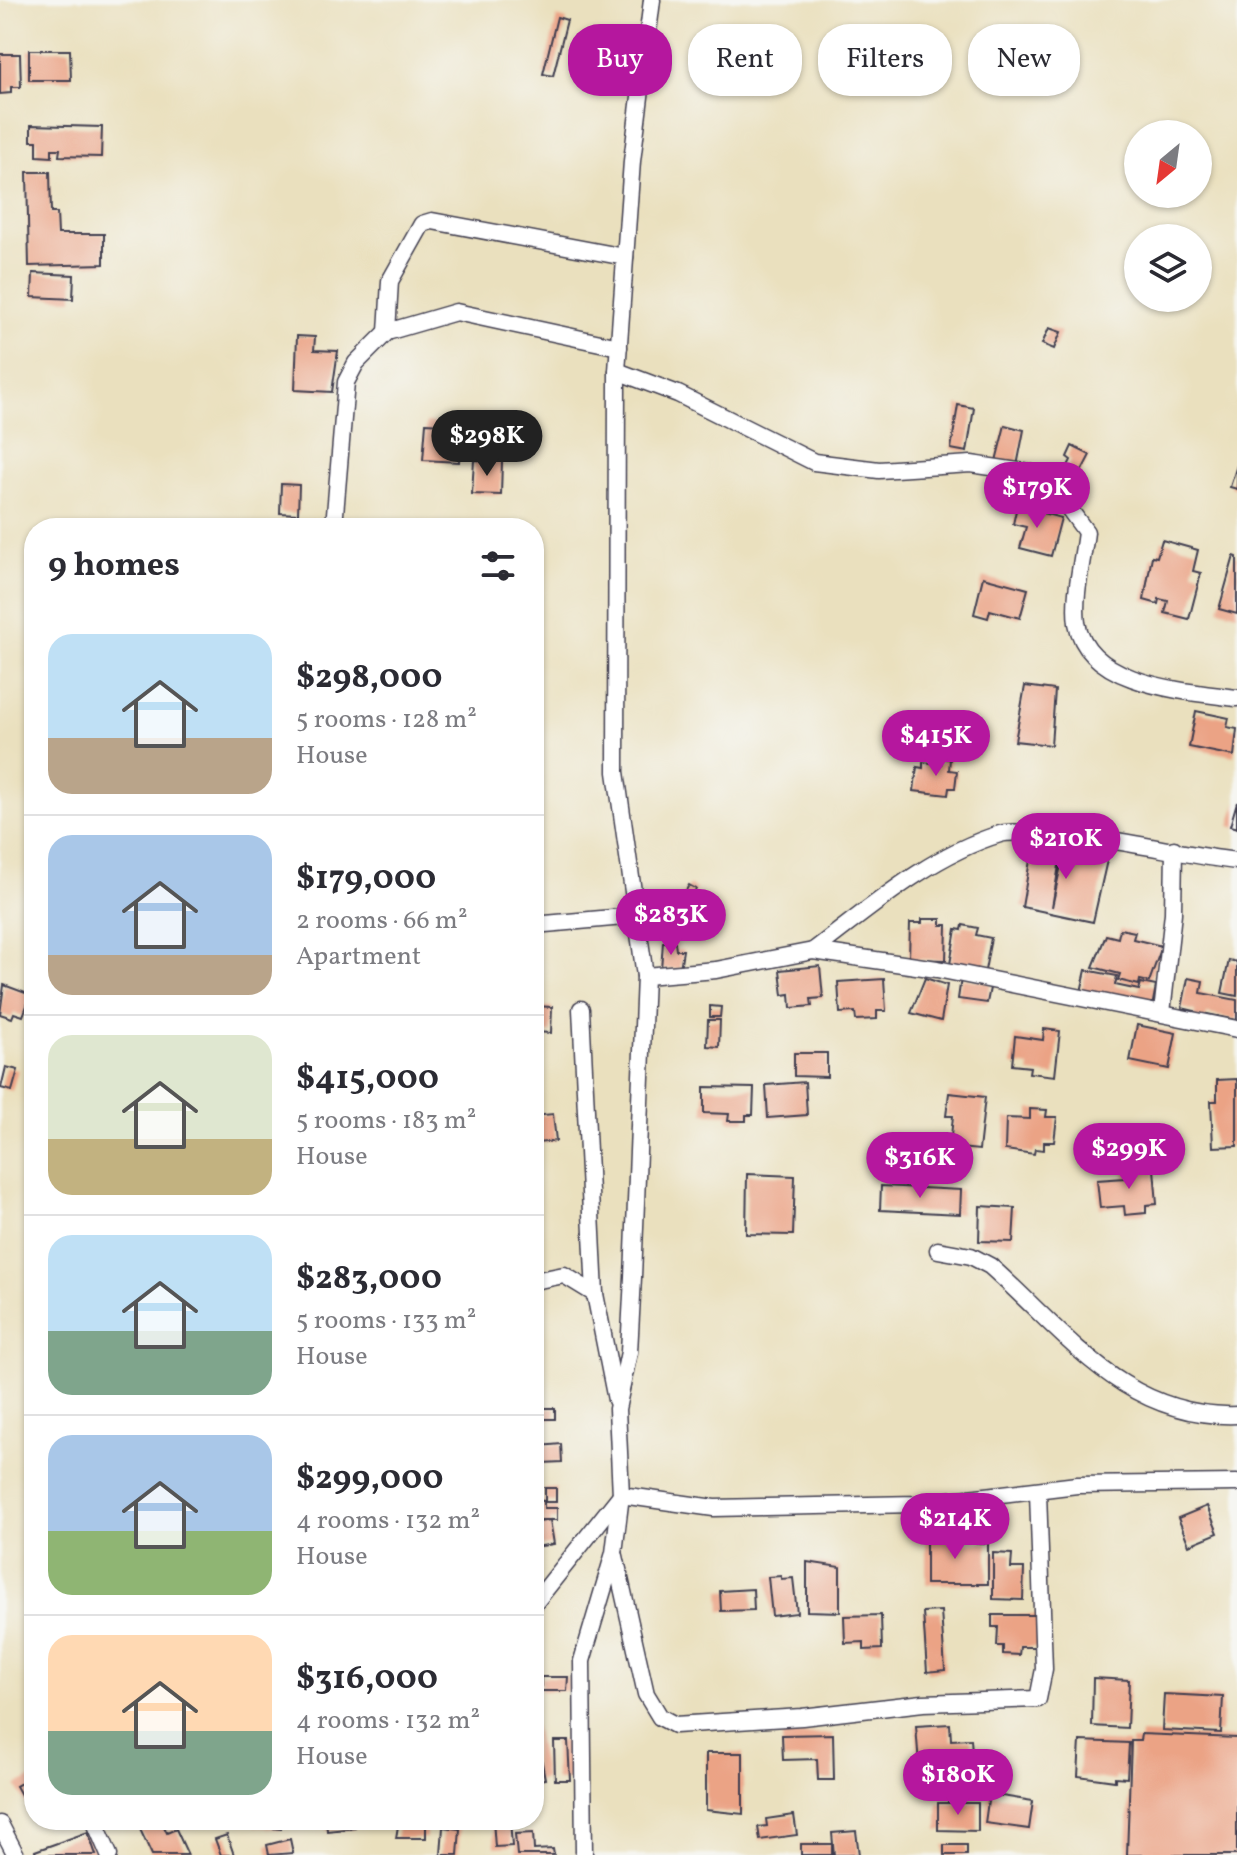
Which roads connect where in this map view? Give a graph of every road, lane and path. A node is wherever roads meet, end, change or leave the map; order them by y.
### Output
1 (652, 0) edge
2 (625, 257) junction
3 (387, 332) junction
4 (619, 347) junction
5 (617, 371) junction
6 (335, 518) edge
7 (1237, 698) edge
8 (1174, 849) junction
9 (1237, 861) edge
10 (635, 916) junction
11 (544, 924) edge
12 (813, 951) junction
13 (645, 976) junction
14 (581, 1009) dead end
15 (1162, 1013) junction
16 (1237, 1029) edge
17 (938, 1250) dead end
18 (544, 1279) edge
19 (595, 1294) junction
20 (617, 1409) junction
21 (1237, 1415) edge
22 (1237, 1483) edge
23 (1038, 1492) junction
24 (621, 1495) junction
25 (614, 1553) junction
26 (544, 1591) edge
27 (0, 1824) edge
28 (98, 1830) edge
29 (16, 1855) edge
30 (109, 1855) edge
31 (584, 1855) edge

1 - 2 street
2 - 3 street
2 - 4 street
3 - 4 street
3 - 6 street
4 - 5 street
5 - 7 street
5 - 10 street
8 - 9 street
8 - 12 street
8 - 15 street
10 - 11 street
10 - 13 street
12 - 13 street
12 - 15 street
13 - 20 street
14 - 19 street
15 - 16 street
17 - 21 street
18 - 19 street
19 - 20 street
20 - 24 street
22 - 23 street
23 - 24 street
23 - 25 street
24 - 25 street
24 - 26 street
25 - 31 street
27 - 29 street
28 - 30 street

